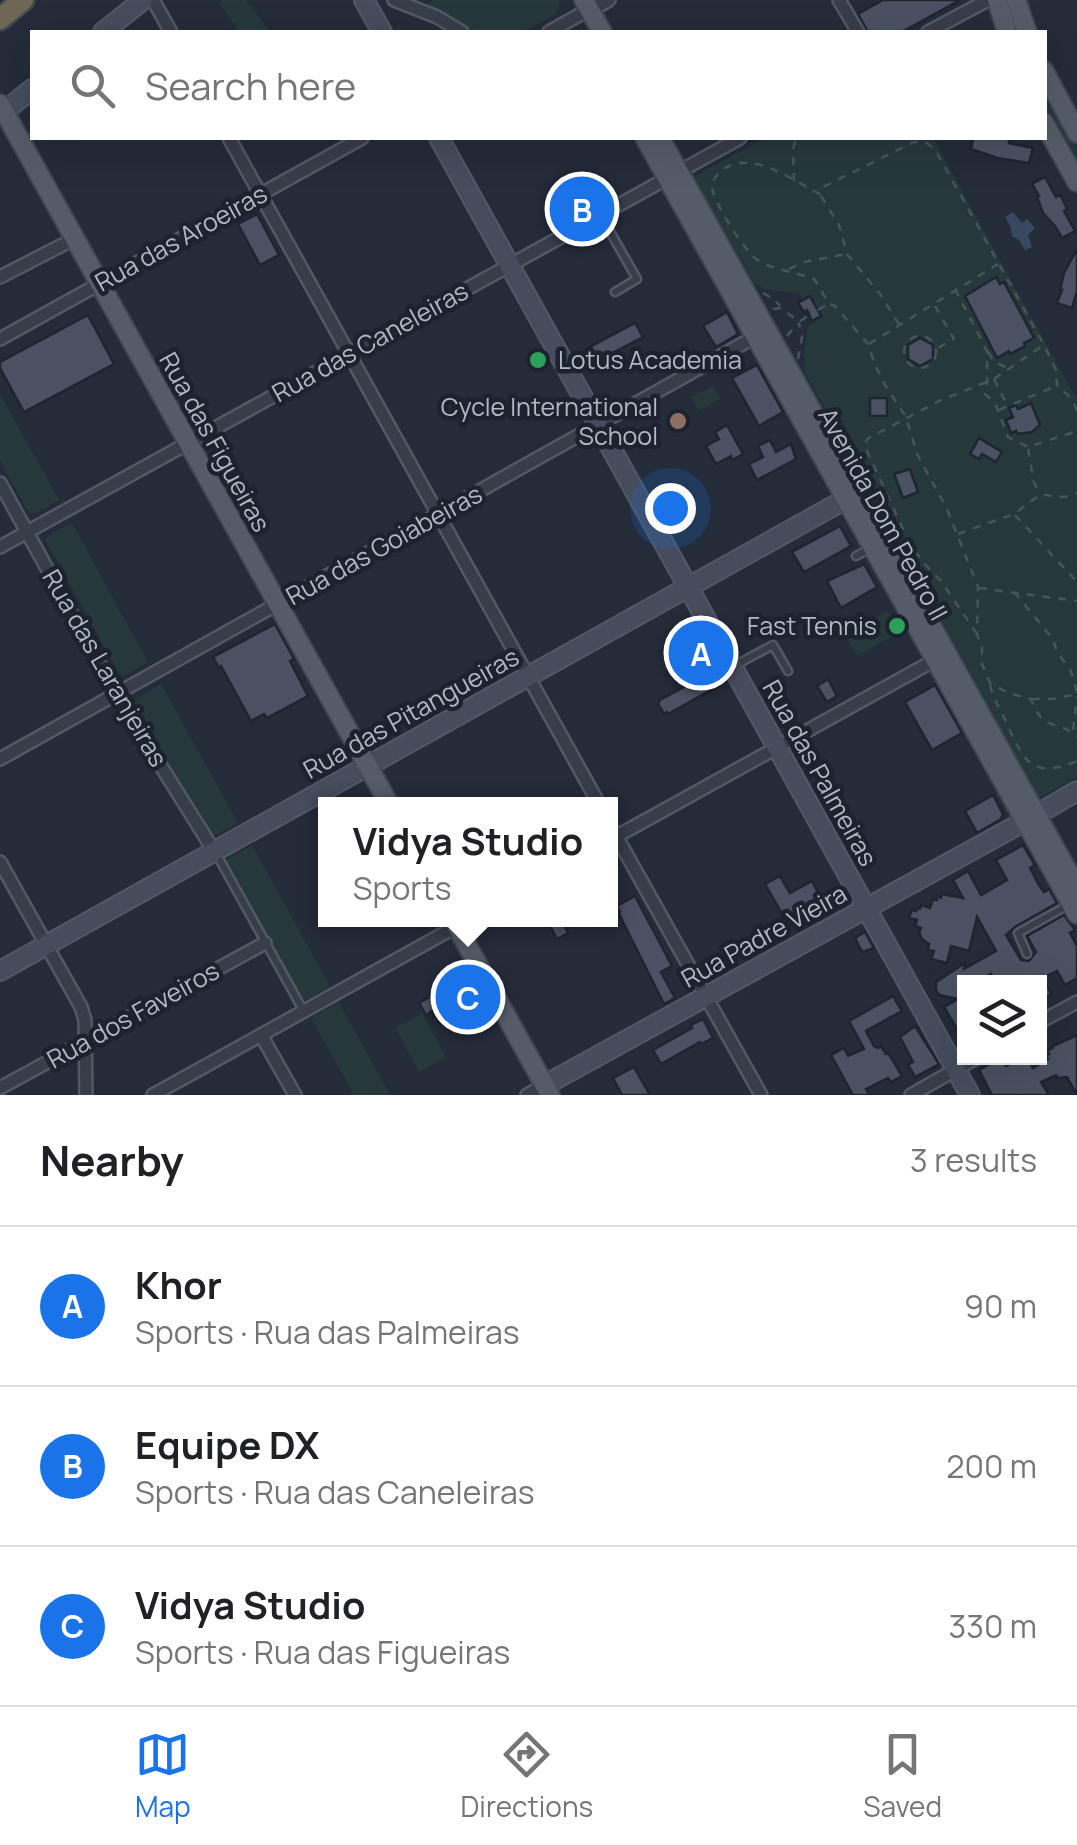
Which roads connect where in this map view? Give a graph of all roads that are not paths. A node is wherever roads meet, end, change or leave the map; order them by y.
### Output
1 (23, 0) edge
2 (143, 0) edge
3 (153, 0) edge
4 (364, 0) edge
5 (394, 0) edge
6 (609, 0) edge
7 (839, 0) edge
8 (988, 0) edge
9 (998, 0) edge
10 (1016, 0) edge
11 (1030, 0) edge
12 (581, 6) edge
13 (0, 18) edge
14 (106, 30) edge
15 (170, 30) edge
16 (381, 30) edge
17 (459, 30) edge
18 (551, 30) edge
19 (600, 30) edge
20 (857, 30) edge
21 (932, 30) edge
22 (1007, 30) edge
23 (1027, 30) edge
24 (1036, 30) edge
25 (1047, 77) edge
26 (30, 91) edge
27 (1047, 102) edge
28 (1, 110) edge
29 (1065, 111) junction
30 (1047, 127) edge
31 (1077, 133) edge
32 (230, 140) edge
33 (358, 140) edge
34 (440, 140) edge
35 (648, 140) edge
36 (661, 140) edge
37 (736, 140) edge
38 (674, 175) junction
39 (1077, 182) edge
40 (260, 194) junction
41 (601, 214) junction
42 (74, 239) junction
43 (510, 264) junction
44 (0, 278) edge
45 (98, 284) junction
46 (615, 292) dead end
47 (768, 330) junction
48 (0, 338) edge
49 (349, 353) junction
50 (599, 425) junction
51 (187, 443) junction
52 (0, 483) edge
53 (846, 499) junction
54 (438, 514) junction
55 (27, 532) junction
56 (0, 548) edge
57 (688, 587) junction
58 (278, 605) junction
59 (935, 660) junction
60 (733, 667) junction
61 (788, 670) dead end
62 (528, 676) junction
63 (116, 694) junction
64 (777, 748) junction
65 (0, 759) edge
66 (368, 766) junction
67 (1075, 793) edge
68 (385, 797) edge
69 (595, 797) edge
70 (1031, 818) junction
71 (618, 831) edge
72 (618, 843) edge
73 (214, 851) junction
74 (0, 862) edge
75 (1075, 902) edge
76 (866, 908) junction
77 (450, 927) edge
78 (462, 927) edge
79 (265, 943) junction
80 (46, 945) junction
81 (1027, 954) dead end
82 (0, 971) edge
83 (706, 997) junction
84 (1077, 1002) edge
85 (303, 1011) junction
86 (1047, 1018) edge
87 (261, 1035) junction
88 (85, 1042) junction
89 (963, 1065) edge
90 (956, 1069) junction
91 (0, 1088) edge
92 (548, 1090) edge
93 (86, 1095) edge
94 (153, 1095) edge
95 (295, 1095) edge
96 (528, 1095) edge
97 (761, 1095) edge
98 (911, 1095) edge
99 (970, 1095) edge

1 - 13 highway
2 - 14 street
3 - 15 street
4 - 16 street
5 - 17 street
6 - 12 street
7 - 20 street
8 - 21 street
9 - 22 main road
10 - 23 main road
11 - 24 main road
12 - 18 street
12 - 19 main road
25 - 29 main road
26 - 28 street
27 - 29 main road
28 - 42 main road, Rua das Figueiras
29 - 31 main road
30 - 39 main road
32 - 40 street
33 - 40 street, Rua das Aroeiras
34 - 43 street, Rua das Palmeiras
35 - 38 main road, Avenida Dom Pedro II
36 - 38 main road, Avenida Dom Pedro II
37 - 38 street, Rua das Caneleiras
38 - 41 street, Rua das Caneleiras
38 - 47 main road, Avenida Dom Pedro II
40 - 45 street, Rua das Aroeiras
40 - 49 street
41 - 43 street, Rua das Caneleiras
41 - 46 lane
42 - 44 street
42 - 45 main road, Rua das Figueiras
43 - 49 street, Rua das Caneleiras
43 - 50 street, Rua das Palmeiras
45 - 48 street, Rua das Aroeiras
45 - 51 main road, Rua das Figueiras
47 - 50 street, Rua das Goiabeiras
47 - 53 main road, Avenida Dom Pedro II
47 - 70 main road, Avenida Dom Pedro II
49 - 51 street, Rua das Caneleiras
49 - 54 street
50 - 54 street, Rua das Goiabeiras
50 - 57 street, Rua das Palmeiras
51 - 55 street, Rua das Caneleiras
51 - 58 main road, Rua das Figueiras
52 - 55 street, Rua das Laranjeiras
53 - 57 street, Rua das Pitangueiras
53 - 59 main road, Avenida Dom Pedro II
54 - 58 street, Rua das Goiabeiras
54 - 62 street
55 - 56 street, Rua das Caneleiras
55 - 63 street, Rua das Laranjeiras
57 - 60 street, Rua das Palmeiras
57 - 62 street, Rua das Pitangueiras
58 - 63 street, Rua das Goiabeiras
58 - 66 main road, Rua das Figueiras
59 - 64 street
59 - 70 main road, Avenida Dom Pedro II
60 - 61 lane
60 - 64 street, Rua das Palmeiras
62 - 66 street, Rua das Pitangueiras
62 - 69 street
63 - 65 street, Rua das Goiabeiras
63 - 73 street, Rua das Laranjeiras
64 - 71 street
64 - 76 street, Rua das Palmeiras
66 - 68 main road, Rua das Figueiras
66 - 73 street, Rua das Pitangueiras
67 - 70 street, Rua Padre Vieira
70 - 75 main road, Avenida Dom Pedro II
70 - 76 street, Rua Padre Vieira
72 - 83 street
73 - 79 lane
73 - 80 street, Rua das Pitangueiras
74 - 80 street
75 - 81 lane
76 - 83 street, Rua Padre Vieira
76 - 90 street, Rua das Palmeiras
77 - 85 street
78 - 92 main road
79 - 85 lane
79 - 88 street, Rua dos Faveiros
80 - 82 street, Rua das Pitangueiras
80 - 88 street
83 - 92 street, Rua Padre Vieira
83 - 97 street
84 - 86 street
85 - 87 street
87 - 94 street
87 - 95 street
88 - 91 street, Rua dos Faveiros
88 - 93 street
89 - 90 street
90 - 98 street
90 - 99 street, Rua das Palmeiras
92 - 96 street, Rua Padre Vieira

